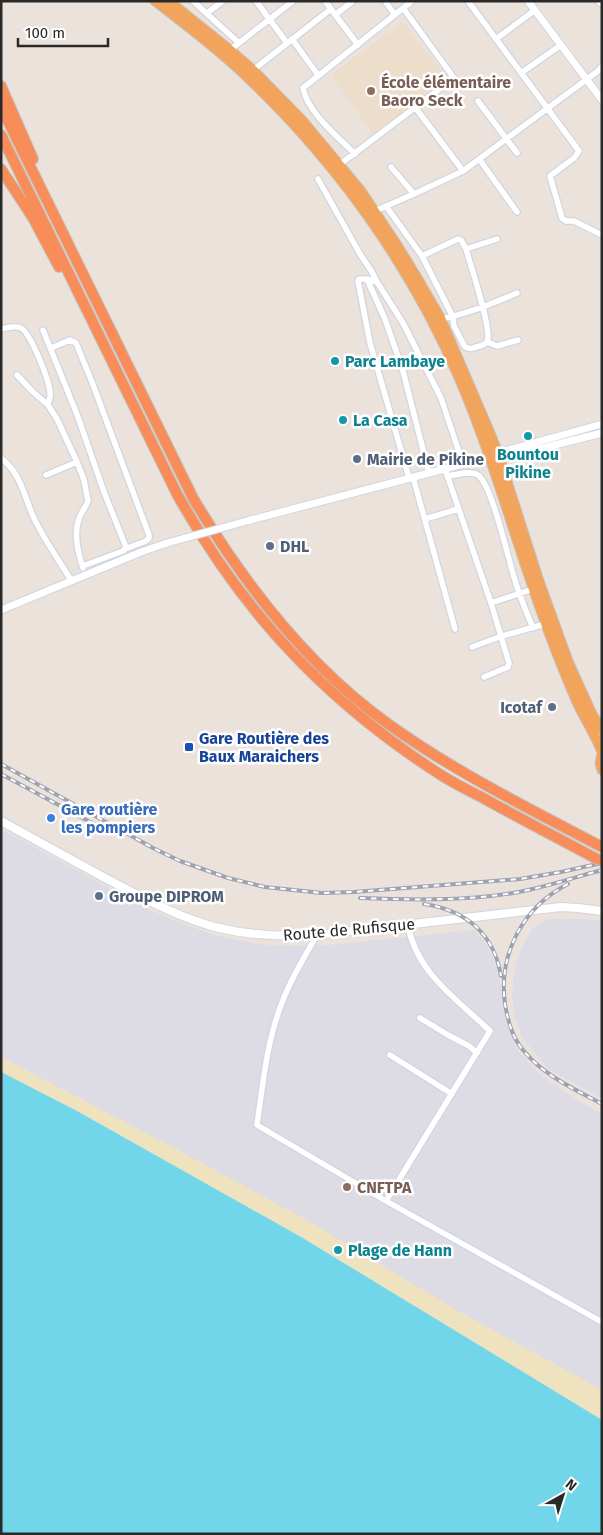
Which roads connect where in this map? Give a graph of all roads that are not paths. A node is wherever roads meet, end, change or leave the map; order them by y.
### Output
1 (155, 1) edge
2 (169, 1) edge
3 (193, 1) edge
4 (223, 1) edge
5 (256, 1) edge
6 (293, 1) edge
7 (325, 1) edge
8 (353, 1) edge
9 (385, 1) edge
10 (412, 1) edge
11 (468, 1) edge
12 (528, 1) edge
13 (598, 1) edge
14 (602, 4) edge
15 (403, 8) junction
16 (535, 10) junction
17 (333, 12) junction
18 (207, 13) junction
19 (395, 15) junction
20 (269, 19) junction
21 (496, 40) junction
22 (290, 41) junction
23 (239, 42) junction
24 (358, 45) junction
25 (561, 45) junction
26 (230, 50) junction
27 (602, 66) edge
28 (253, 70) junction
29 (521, 74) junction
30 (318, 75) junction
31 (587, 79) junction
32 (1, 86) edge
33 (602, 99) edge
34 (478, 101) dead end
35 (1, 107) edge
36 (415, 107) junction
37 (548, 109) junction
38 (1, 135) edge
39 (506, 139) junction
40 (517, 152) dead end
41 (355, 154) junction
42 (479, 159) junction
43 (339, 165) junction
44 (391, 167) dead end
45 (1, 170) edge
46 (464, 171) junction
47 (35, 174) junction
48 (318, 179) dead end
49 (414, 194) junction
50 (386, 206) junction
51 (375, 211) junction
52 (516, 212) dead end
53 (602, 236) edge
54 (497, 239) dead end
55 (466, 249) junction
56 (422, 256) junction
57 (367, 279) junction
58 (72, 280) junction
59 (376, 282) junction
60 (517, 293) dead end
61 (483, 308) junction
62 (453, 317) junction
63 (440, 319) junction
64 (1, 329) edge
65 (43, 330) dead end
66 (518, 340) dead end
67 (487, 342) junction
68 (51, 348) junction
69 (18, 376) dead end
70 (48, 405) junction
71 (602, 424) edge
72 (602, 433) edge
73 (496, 456) junction
74 (1, 458) edge
75 (78, 462) junction
76 (462, 464) junction
77 (429, 473) junction
78 (446, 473) junction
79 (46, 475) dead end
80 (411, 477) junction
81 (458, 509) junction
82 (425, 519) junction
83 (125, 549) junction
84 (83, 566) junction
85 (86, 574) junction
86 (71, 580) junction
87 (534, 590) junction
88 (519, 594) junction
89 (491, 603) junction
90 (1, 610) edge
91 (545, 624) junction
92 (533, 628) junction
93 (455, 629) dead end
94 (502, 636) junction
95 (472, 647) dead end
96 (484, 677) dead end
97 (602, 730) edge
98 (602, 753) edge
99 (602, 770) edge
100 (1, 822) edge
101 (602, 847) edge
102 (598, 859) edge
103 (602, 911) edge
104 (408, 924) junction
105 (317, 935) junction
106 (420, 1018) dead end
107 (477, 1053) junction
108 (390, 1055) dead end
109 (452, 1094) junction
110 (386, 1201) junction
111 (602, 1322) edge

1 - 73 highway
2 - 26 highway
3 - 18 street
4 - 18 street
5 - 20 street
6 - 20 street
7 - 17 street
8 - 17 street
9 - 19 street
10 - 15 street
11 - 21 street
12 - 16 street
13 - 14 street
15 - 19 street
15 - 36 street
16 - 21 street
16 - 25 street
17 - 22 street
17 - 24 street
18 - 23 street
19 - 24 street
20 - 22 street
20 - 23 street
21 - 29 street
22 - 28 street
22 - 30 street
23 - 26 street
24 - 30 street
25 - 29 street
25 - 31 street
26 - 28 highway
27 - 31 street
28 - 43 highway
29 - 37 street
30 - 41 street
31 - 33 street
31 - 37 street
32 - 47 highway
34 - 39 street
35 - 47 highway
36 - 41 street
36 - 46 street
37 - 39 street
37 - 53 street
38 - 58 highway
39 - 40 street
39 - 42 street
41 - 43 street
42 - 46 street
42 - 52 street
43 - 51 highway
44 - 49 street
45 - 58 highway
46 - 49 street
47 - 101 highway
48 - 59 street
49 - 50 street
50 - 51 street
50 - 56 street
51 - 63 highway
54 - 55 street
55 - 56 street
55 - 61 street
56 - 62 street
57 - 59 street
57 - 77 street
57 - 80 street
58 - 102 highway
59 - 76 street
60 - 61 street
61 - 62 street
61 - 67 street
62 - 63 street
62 - 67 street
63 - 73 highway
64 - 70 street
65 - 68 street
66 - 67 street
68 - 83 street
68 - 83 street
69 - 70 street
70 - 75 street
71 - 73 street
72 - 73 street
73 - 76 street
73 - 87 highway
73 - 97 highway
74 - 86 street
75 - 79 street
75 - 84 street
76 - 78 street
77 - 78 street
77 - 80 street
78 - 81 street
78 - 88 street
80 - 82 street
80 - 85 street, bridge
81 - 82 street
81 - 89 street
82 - 93 street
83 - 84 street
84 - 85 street
85 - 86 street
86 - 90 street
87 - 88 street
87 - 91 highway
88 - 89 street
88 - 92 street
89 - 94 street
91 - 92 street
91 - 98 highway
92 - 94 street
94 - 95 street
94 - 96 street
98 - 99 highway
100 - 105 main road, Route de Rufisque
103 - 104 main road, Route de Rufisque
104 - 105 main road, Route de Rufisque
104 - 107 street
105 - 110 street
106 - 107 street
107 - 109 street
108 - 109 street
109 - 110 street
110 - 111 street

